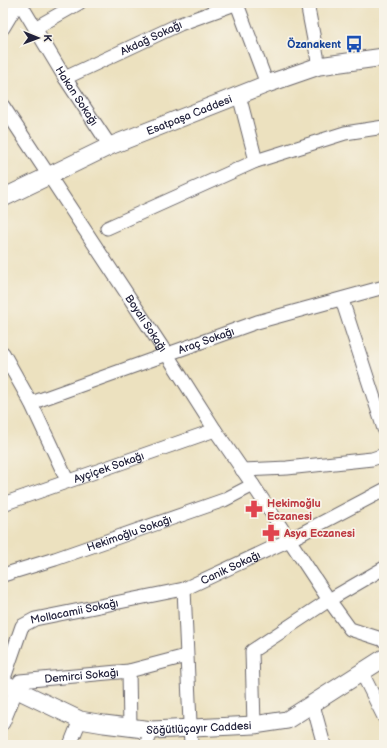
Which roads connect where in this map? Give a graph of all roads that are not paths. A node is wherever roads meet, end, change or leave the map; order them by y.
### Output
1 (19, 3) edge
2 (79, 3) edge
3 (238, 3) edge
4 (307, 3) edge
5 (3, 28) edge
6 (35, 28) junction
7 (384, 57) edge
8 (319, 66) junction
9 (65, 78) junction
10 (267, 84) junction
11 (239, 95) junction
12 (3, 106) edge
13 (384, 127) edge
14 (110, 146) junction
15 (256, 161) junction
16 (49, 176) junction
17 (3, 198) edge
18 (107, 228) dead end
19 (384, 287) edge
20 (342, 300) junction
21 (3, 353) edge
22 (166, 353) junction
23 (31, 403) junction
24 (384, 429) edge
25 (214, 430) junction
26 (384, 455) edge
27 (242, 470) junction
28 (67, 480) junction
29 (253, 485) junction
30 (384, 490) edge
31 (3, 504) edge
32 (289, 540) junction
33 (384, 568) edge
34 (3, 575) edge
35 (184, 589) junction
36 (329, 600) junction
37 (384, 640) edge
38 (186, 656) junction
39 (384, 658) edge
40 (129, 671) junction
41 (362, 672) junction
42 (7, 684) edge
43 (313, 704) junction
44 (384, 717) edge
45 (80, 720) junction
46 (3, 722) edge
47 (254, 725) junction
48 (130, 727) junction
49 (190, 728) junction
50 (149, 738) edge
51 (70, 745) edge
52 (191, 745) edge
53 (324, 745) edge

1 - 5 street
1 - 6 street, Hakan Sokağı
2 - 6 street
3 - 9 street, Akdağ Sokağı
3 - 10 street
4 - 8 street
6 - 9 street, Hakan Sokağı
7 - 8 street, Esatpaşa Caddesi
8 - 10 street, Esatpaşa Caddesi
9 - 14 street, Hakan Sokağı
10 - 11 street, Esatpaşa Caddesi
11 - 14 street, Esatpaşa Caddesi
11 - 15 street
12 - 16 street, Boyalı Sokağı
13 - 15 street
14 - 16 street, Esatpaşa Caddesi
15 - 18 street
16 - 17 street, Esatpaşa Caddesi
16 - 22 street, Boyalı Sokağı
19 - 20 street, Araç Sokağı
20 - 22 street, Araç Sokağı
20 - 24 street
21 - 23 street
22 - 23 street, Araç Sokağı
22 - 25 street, Boyalı Sokağı
23 - 28 street
25 - 27 street, Boyalı Sokağı
25 - 28 street, Ayçiçek Sokağı
26 - 27 street
27 - 29 street
28 - 31 street, Ayçiçek Sokağı
29 - 32 street
29 - 34 street, Hekimoğlu Sokağı
30 - 32 street, Canik Sokağı
32 - 35 street, Canik Sokağı
32 - 36 street
33 - 36 street
35 - 38 street
35 - 42 street, Mollacamii Sokağı
36 - 37 street
36 - 47 street
38 - 40 street, Demirci Sokağı
38 - 49 street
39 - 41 street, Söğütlüçayır Caddesi
40 - 42 street, Demirci Sokağı
40 - 48 street
41 - 43 street, Söğütlüçayır Caddesi
41 - 44 street
42 - 45 street, Söğütlüçayır Caddesi
42 - 46 street
43 - 47 street, Söğütlüçayır Caddesi
43 - 53 street
45 - 48 street, Söğütlüçayır Caddesi
45 - 51 street
47 - 49 street, Söğütlüçayır Caddesi
48 - 50 street, Söğütlüçayır Caddesi
49 - 50 street, Söğütlüçayır Caddesi
49 - 52 street

